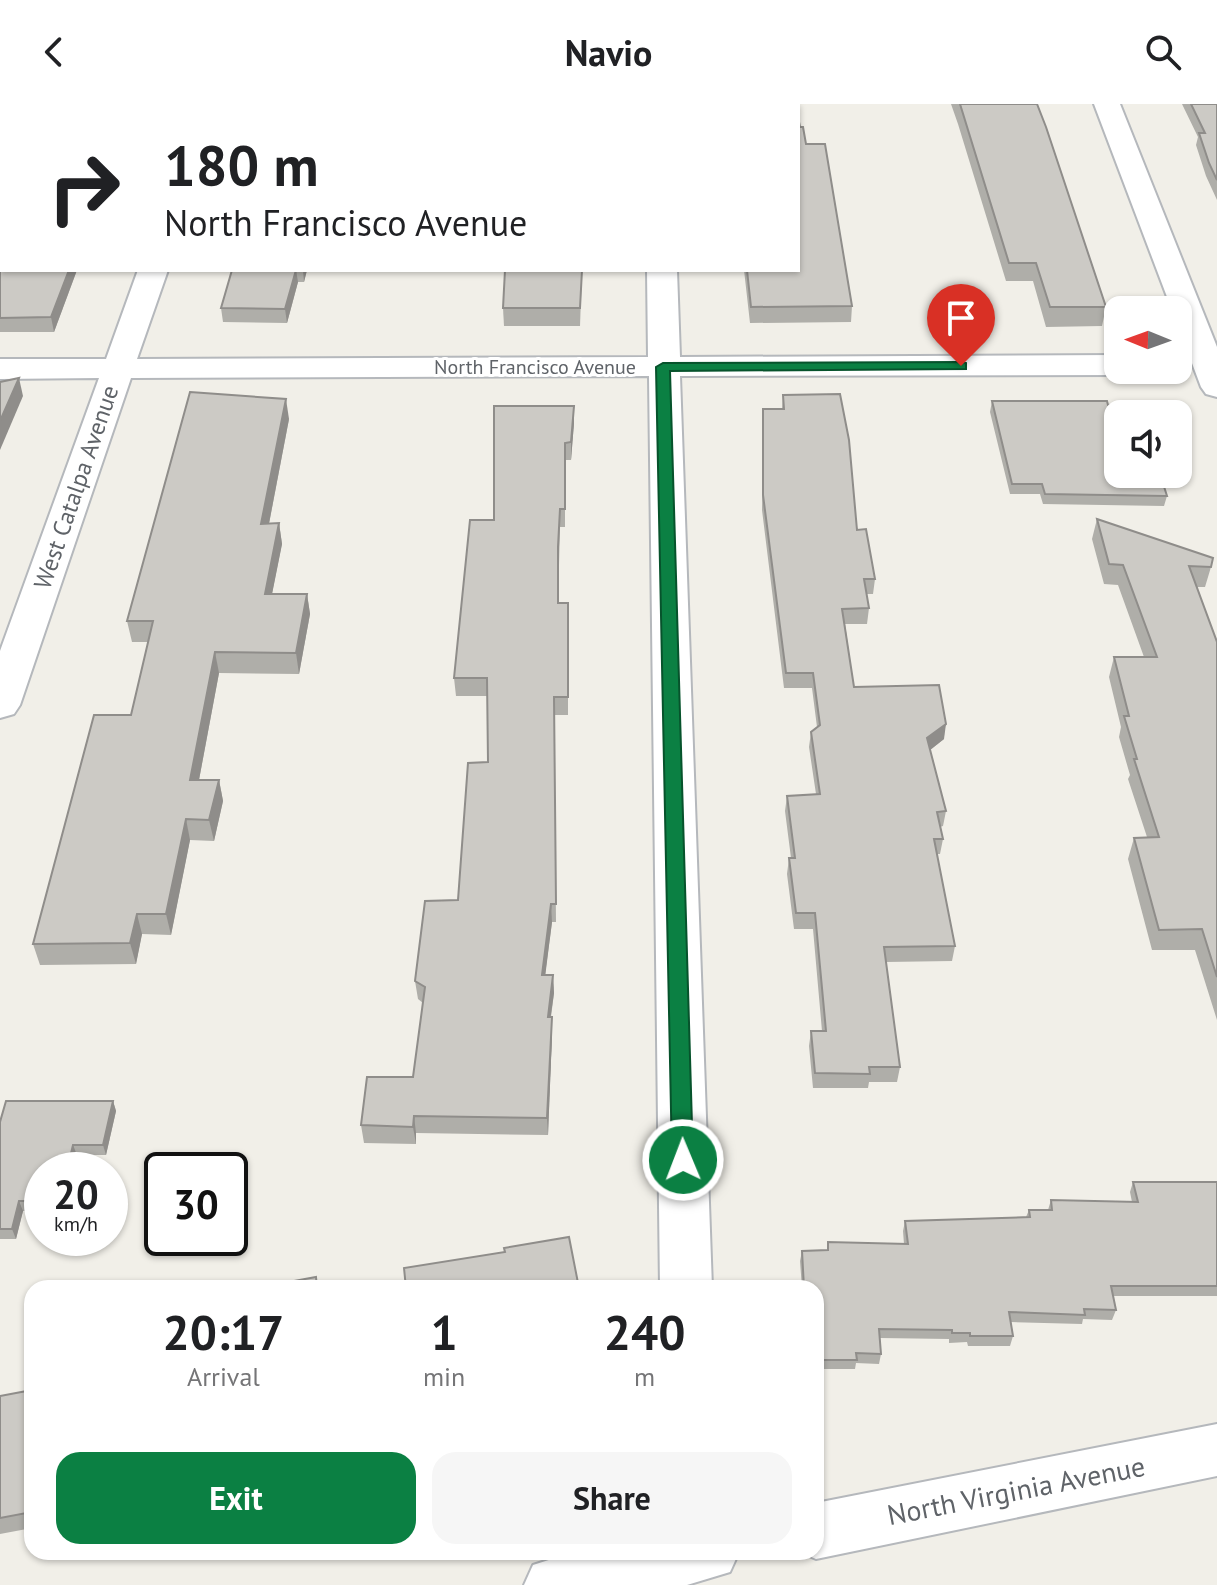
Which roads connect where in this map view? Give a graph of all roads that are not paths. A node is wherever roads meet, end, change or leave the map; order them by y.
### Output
1 (1107, 104) edge
2 (152, 272) edge
3 (662, 272) edge
4 (1104, 365) edge
5 (663, 367) junction
6 (117, 368) junction
7 (0, 369) edge
8 (1205, 371) edge
9 (0, 705) edge
10 (686, 1280) edge
11 (1217, 1450) edge
12 (824, 1529) edge
13 (666, 1560) edge
14 (553, 1585) edge

1 - 8 street
2 - 6 street, West Catalpa Avenue
3 - 5 street
4 - 5 street, North Francisco Avenue
5 - 6 street, North Francisco Avenue
5 - 10 street
6 - 7 street, North Francisco Avenue
6 - 9 street, West Catalpa Avenue
11 - 12 street, North Virginia Avenue
13 - 14 street

